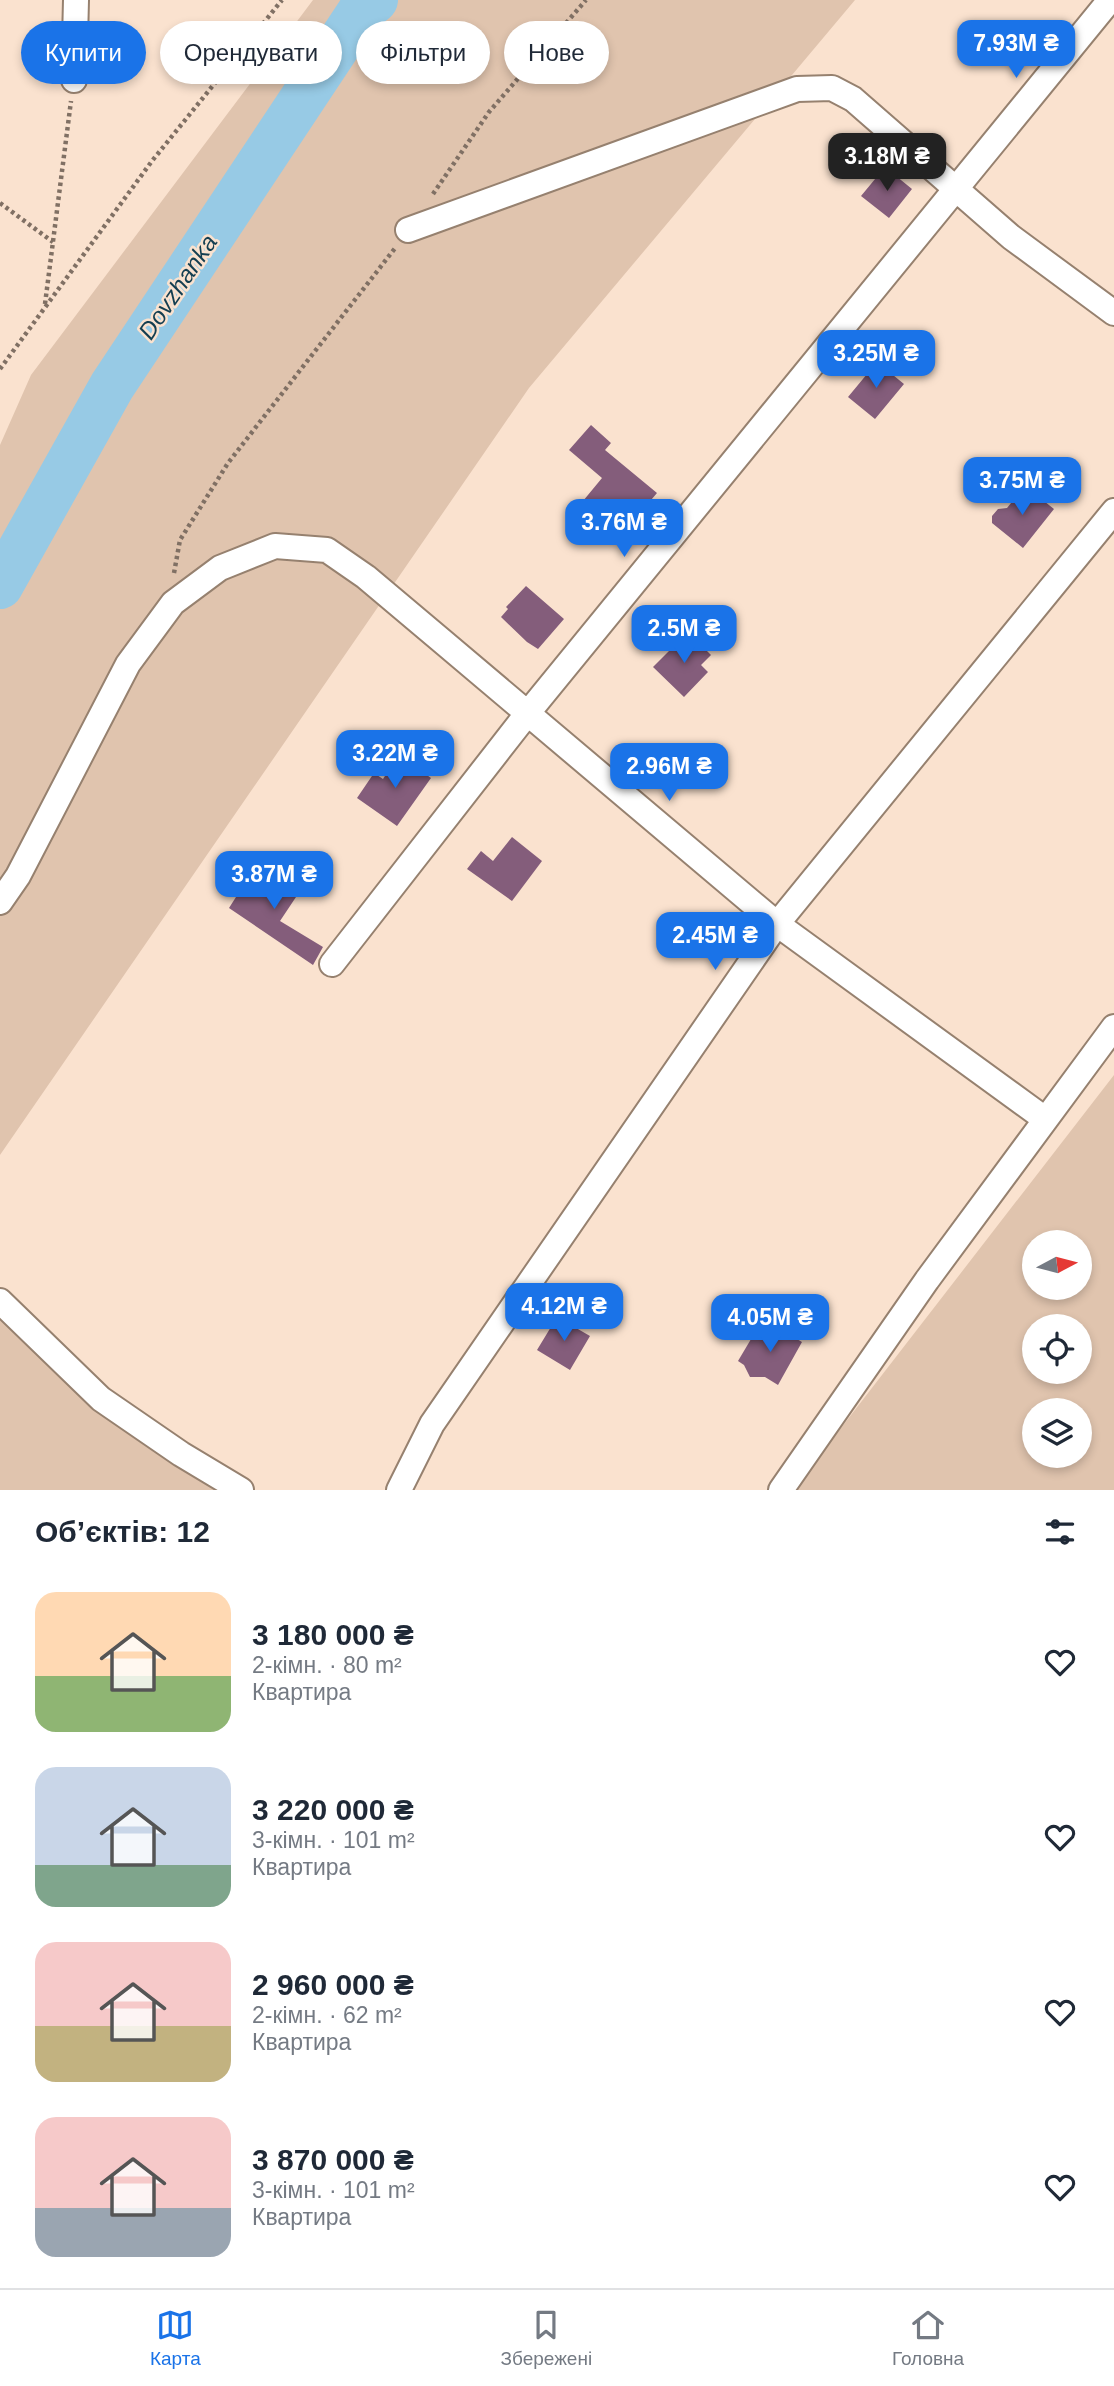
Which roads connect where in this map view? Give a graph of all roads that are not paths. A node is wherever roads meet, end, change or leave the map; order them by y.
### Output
1 (76, 0) edge
2 (1110, 0) edge
3 (75, 21) edge
4 (957, 188) junction
5 (408, 230) road end
6 (1114, 313) edge
7 (1114, 511) edge
8 (527, 714) junction
9 (0, 902) edge
10 (777, 923) junction
11 (332, 964) dead end
12 (1114, 1027) edge
13 (1045, 1119) junction
14 (0, 1301) edge
15 (241, 1490) edge
16 (399, 1490) edge
17 (780, 1490) edge

1 - 3 street
2 - 4 street
4 - 5 street
4 - 6 street
4 - 8 street
7 - 10 street
8 - 9 street
8 - 10 street
8 - 11 street
10 - 13 street
10 - 16 street
12 - 13 street
13 - 17 street
14 - 15 street

